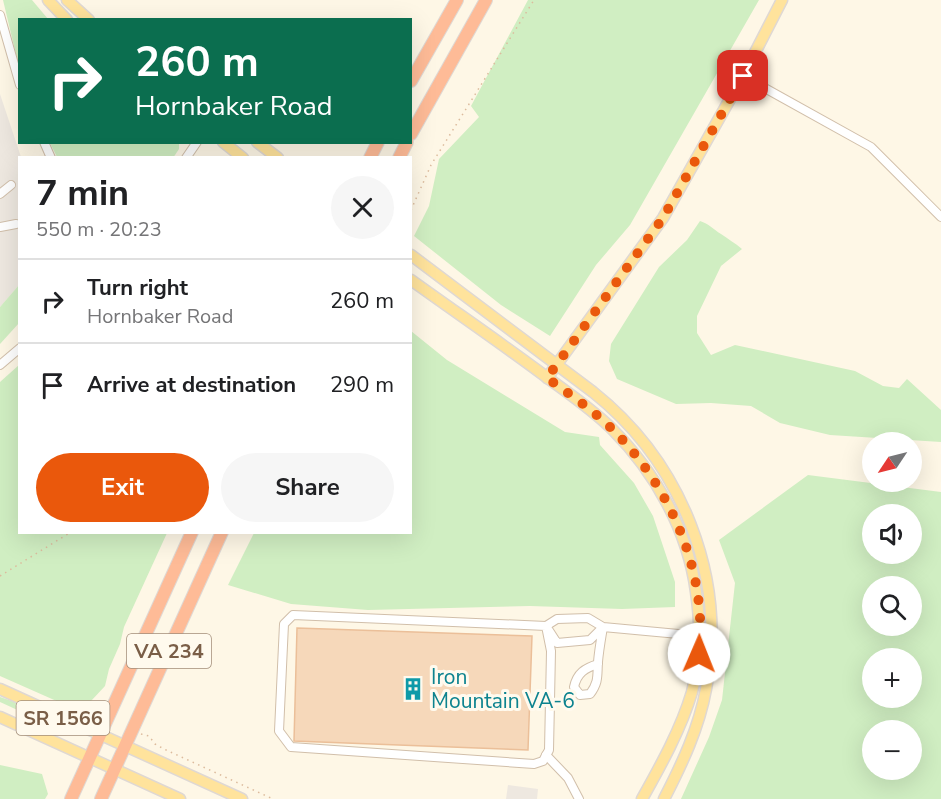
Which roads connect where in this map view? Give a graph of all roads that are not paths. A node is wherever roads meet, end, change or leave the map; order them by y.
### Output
1 (48, 0) edge
2 (67, 0) edge
3 (457, 0) edge
4 (486, 0) edge
5 (782, 0) edge
6 (0, 15) edge
7 (65, 18) edge
8 (87, 18) edge
9 (743, 76) junction
10 (18, 78) edge
11 (412, 79) edge
12 (412, 132) edge
13 (226, 144) edge
14 (260, 144) edge
15 (240, 156) edge
16 (275, 156) edge
17 (11, 185) dead end
18 (0, 194) edge
19 (941, 217) edge
20 (16, 224) dead end
21 (0, 227) edge
22 (412, 256) edge
23 (412, 281) edge
24 (18, 350) edge
25 (556, 364) junction
26 (0, 365) edge
27 (547, 378) junction
28 (191, 534) edge
29 (221, 534) edge
30 (546, 626) junction
31 (603, 627) junction
32 (700, 636) junction
33 (598, 663) dead end
34 (0, 689) edge
35 (0, 717) edge
36 (100, 735) junction
37 (125, 746) junction
38 (546, 755) junction
39 (90, 757) junction
40 (115, 769) junction
41 (71, 799) edge
42 (101, 799) edge
43 (180, 799) edge
44 (242, 799) edge
45 (579, 799) edge
46 (642, 799) edge
47 (664, 799) edge

1 - 7 main road
2 - 8 main road
3 - 11 highway
4 - 12 highway
5 - 9 main road
6 - 10 street
9 - 19 street
9 - 25 main road
13 - 15 main road
14 - 16 main road
17 - 18 street
20 - 21 street
22 - 25 main road
23 - 27 main road
24 - 26 street
25 - 27 main road
25 - 47 main road
27 - 32 main road
28 - 36 highway, VA 234
29 - 37 highway, VA 234
30 - 31 street
30 - 31 street
30 - 38 street
30 - 38 street
31 - 32 street
31 - 33 street
32 - 46 main road
34 - 36 main road, SR 1566
35 - 39 main road, SR 1566
36 - 37 main road, SR 1566
36 - 39 highway, VA 234
37 - 40 highway, VA 234
37 - 44 main road, SR 1566
38 - 45 street
39 - 40 main road, SR 1566
39 - 41 highway, VA 234
40 - 42 highway, VA 234
40 - 43 main road, SR 1566

